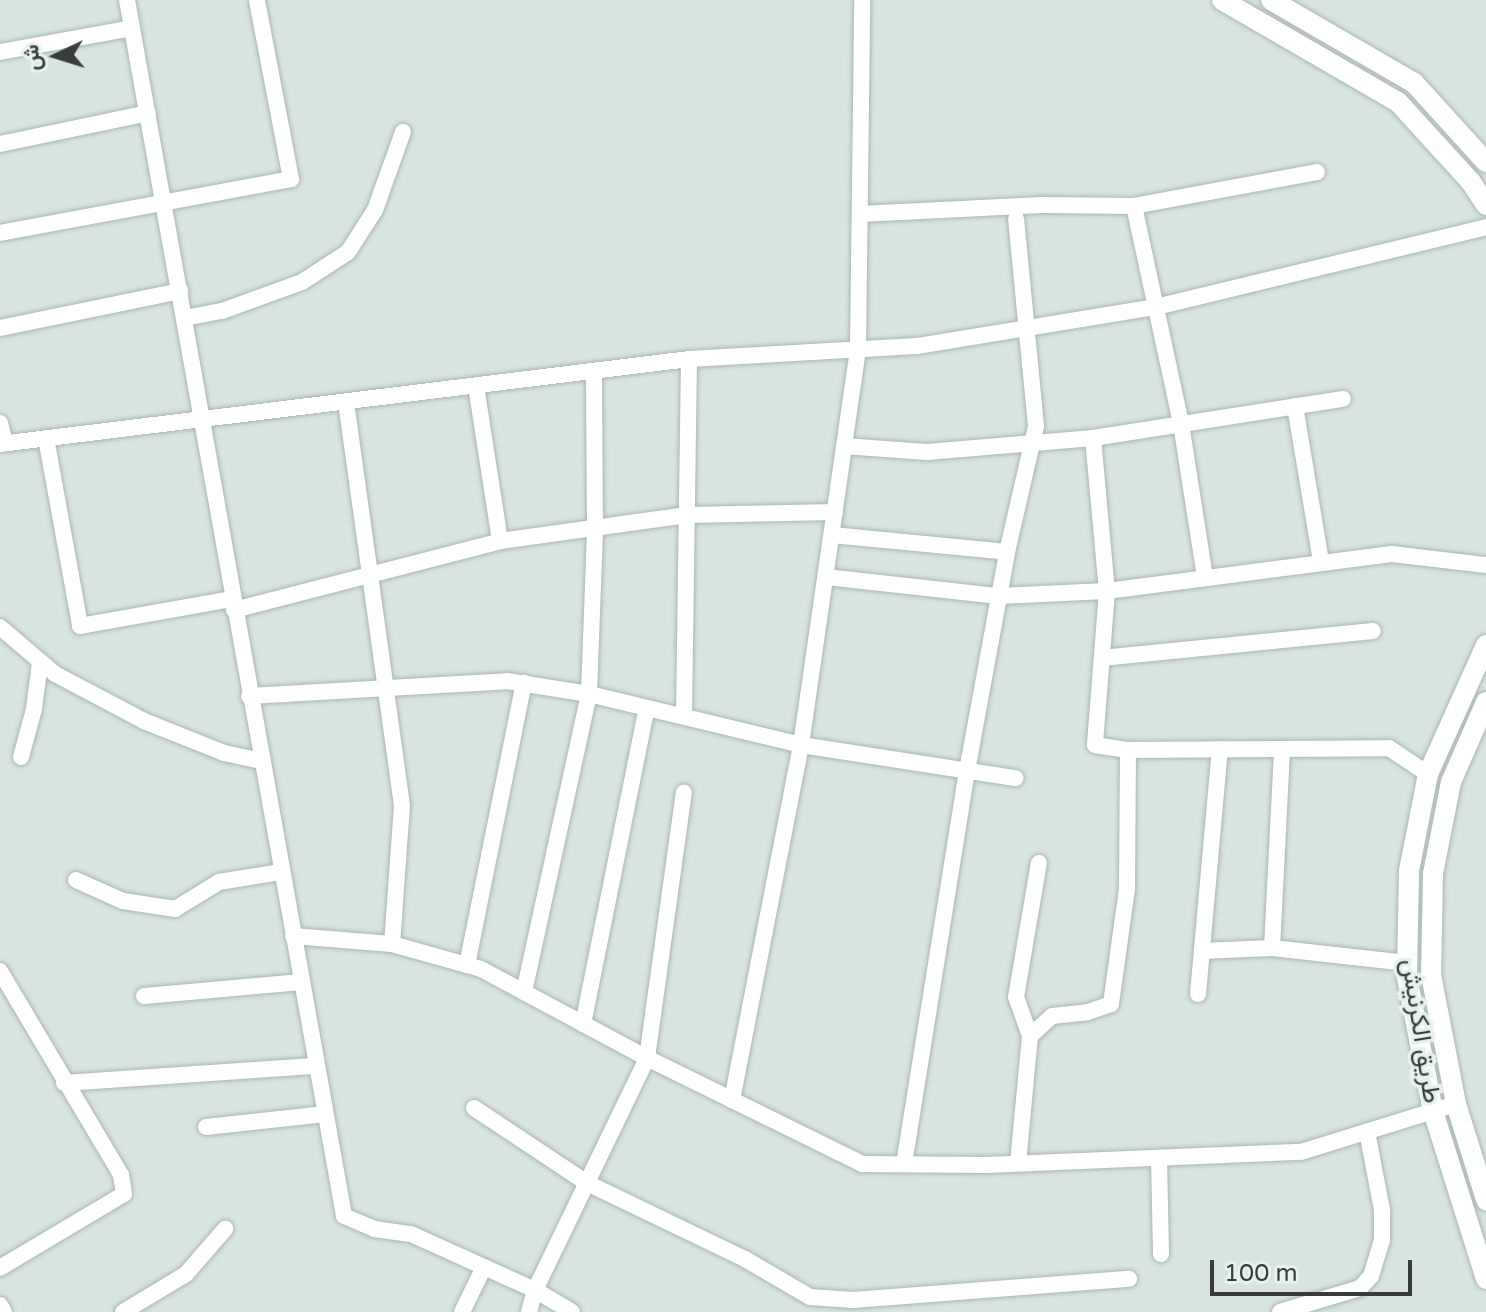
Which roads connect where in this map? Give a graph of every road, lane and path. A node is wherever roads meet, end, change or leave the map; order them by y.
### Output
1 (127, 0) edge
2 (257, 0) edge
3 (862, 0) edge
4 (1222, 0) edge
5 (1271, 0) edge
6 (132, 28) junction
7 (0, 52) edge
8 (148, 113) junction
9 (403, 132) dead end
10 (0, 144) edge
11 (1486, 162) edge
12 (1317, 172) dead end
13 (164, 200) junction
14 (1486, 205) edge
15 (1134, 206) junction
16 (860, 214) junction
17 (1016, 219) dead end
18 (1486, 227) edge
19 (0, 233) edge
20 (180, 291) junction
21 (1156, 307) junction
22 (185, 318) junction
23 (0, 328) edge
24 (1028, 328) junction
25 (858, 349) junction
26 (689, 359) junction
27 (594, 371) junction
28 (476, 386) junction
29 (1343, 399) dead end
30 (346, 402) junction
31 (1295, 406) junction
32 (203, 419) junction
33 (0, 423) edge
34 (1181, 424) junction
35 (46, 438) junction
36 (1093, 438) junction
37 (1032, 441) junction
38 (2, 444) edge
39 (844, 446) junction
40 (835, 512) junction
41 (687, 515) junction
42 (595, 529) junction
43 (832, 535) junction
44 (500, 541) junction
45 (1007, 552) junction
46 (1321, 562) junction
47 (1486, 565) edge
48 (370, 575) junction
49 (826, 577) junction
50 (1205, 577) junction
51 (1107, 591) junction
52 (999, 596) junction
53 (233, 604) junction
54 (0, 627) edge
55 (1373, 631) dead end
56 (1486, 645) edge
57 (1102, 658) junction
58 (40, 662) junction
59 (524, 683) junction
60 (386, 687) junction
61 (589, 694) junction
62 (249, 696) junction
63 (1486, 702) edge
64 (647, 708) junction
65 (684, 716) junction
66 (801, 745) junction
67 (1220, 749) junction
68 (1282, 749) junction
69 (1128, 750) junction
70 (21, 757) dead end
71 (261, 761) junction
72 (967, 771) junction
73 (1428, 774) junction
74 (1015, 778) dead end
75 (684, 793) dead end
76 (1039, 863) dead end
77 (281, 872) junction
78 (76, 880) dead end
79 (293, 936) junction
80 (392, 944) junction
81 (1272, 948) junction
82 (1202, 951) junction
83 (1407, 963) junction
84 (467, 965) junction
85 (0, 971) edge
86 (301, 982) junction
87 (524, 992) junction
88 (1198, 994) dead end
89 (144, 996) dead end
90 (583, 1024) junction
91 (1030, 1036) junction
92 (647, 1058) junction
93 (316, 1066) junction
94 (64, 1083) junction
95 (732, 1100) junction
96 (1456, 1104) junction
97 (474, 1108) dead end
98 (1433, 1111) junction
99 (325, 1114) junction
100 (206, 1127) dead end
101 (1367, 1131) junction
102 (1159, 1158) junction
103 (1018, 1163) junction
104 (904, 1164) junction
105 (587, 1183) junction
106 (1486, 1200) edge
107 (225, 1229) dead end
108 (1161, 1254) dead end
109 (484, 1267) junction
110 (0, 1268) edge
111 (1129, 1279) dead end
112 (1486, 1279) edge
113 (535, 1290) junction
114 (0, 1305) edge
115 (4, 1312) edge
116 (123, 1312) edge
117 (462, 1312) edge
118 (529, 1312) edge
119 (572, 1312) edge
120 (1280, 1312) edge

1 - 6 street
2 - 13 street
3 - 16 street
4 - 14 main road
5 - 11 main road
6 - 7 street
6 - 8 street
8 - 10 street
8 - 13 street
9 - 22 street
12 - 15 street
13 - 19 street
13 - 20 street
15 - 16 street
15 - 21 street
16 - 25 street
17 - 24 street
18 - 21 street
20 - 22 street
20 - 23 street
21 - 24 street
21 - 34 street
22 - 32 street
24 - 25 street
24 - 37 street
25 - 26 street
25 - 39 street
26 - 27 street
26 - 41 street
27 - 28 street
27 - 42 street
28 - 30 street
28 - 44 street
29 - 31 street
30 - 32 street
30 - 48 street
31 - 34 street
31 - 46 street
32 - 35 street
32 - 53 street
33 - 38 street
34 - 36 street
34 - 50 street
35 - 38 street
35 - 53 street
36 - 37 street
36 - 51 street
37 - 39 street
37 - 45 street
39 - 40 street
40 - 41 street
40 - 43 street
41 - 42 street
41 - 65 street
42 - 44 street
42 - 61 street
43 - 45 street
43 - 49 street
44 - 48 street
45 - 52 street
46 - 47 street
46 - 50 street
48 - 53 street
48 - 60 street
49 - 52 street
49 - 66 street
50 - 51 street
51 - 52 street
51 - 57 street
52 - 72 street
53 - 62 street
54 - 58 street
55 - 57 street
56 - 73 main road, طريق الكرنيش
57 - 69 street
58 - 70 street
58 - 71 street
59 - 60 street
59 - 61 street
59 - 84 street
60 - 62 street
60 - 80 street
61 - 64 street
61 - 87 street
62 - 71 street
63 - 96 main road, طريق الكرنيش
64 - 65 street
64 - 90 street
65 - 66 street
66 - 72 street
66 - 95 street
67 - 68 street
67 - 69 street
67 - 82 street
68 - 73 street
68 - 81 street
69 - 91 street
71 - 77 street
72 - 74 street
72 - 104 street
73 - 83 main road, طريق الكرنيش
75 - 92 street
76 - 91 street
77 - 78 street
77 - 79 street
79 - 80 street
79 - 86 street
80 - 84 street
81 - 82 street
81 - 83 street
82 - 88 street
83 - 98 main road, طريق الكرنيش
84 - 87 street
85 - 94 street
86 - 89 street
86 - 93 street
87 - 90 street
90 - 92 street
91 - 103 street
92 - 95 street
92 - 105 street
93 - 94 street
93 - 99 street
94 - 110 street
95 - 104 street
96 - 98 street
96 - 106 main road, طريق الكرنيش
97 - 105 street
98 - 101 street
98 - 112 main road, طريق الكرنيش
99 - 100 street
99 - 109 street
101 - 102 street
101 - 120 street
102 - 103 street
102 - 108 street
103 - 104 street
105 - 111 street
105 - 113 street
107 - 116 street
109 - 113 street
109 - 117 street
113 - 118 street
113 - 119 street
114 - 115 street

